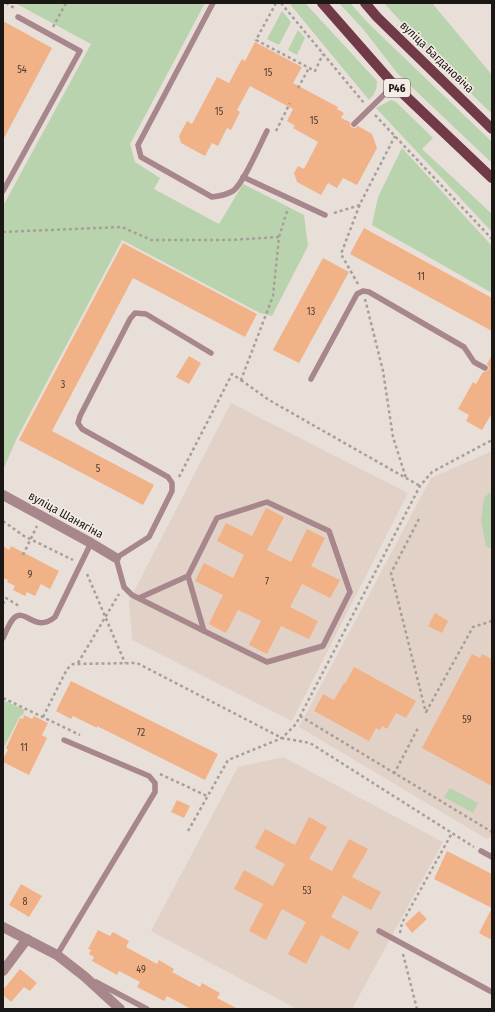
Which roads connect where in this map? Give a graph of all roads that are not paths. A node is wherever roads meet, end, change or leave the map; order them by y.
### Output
1 (213, 3) edge
2 (322, 3) edge
3 (365, 3) edge
4 (18, 17) dead end
5 (394, 85) junction
6 (354, 124) dead end
7 (492, 129) edge
8 (267, 131) dead end
9 (244, 177) junction
10 (492, 178) edge
11 (3, 191) edge
12 (325, 215) road end
13 (211, 353) dead end
14 (485, 368) dead end
15 (311, 379) dead end
16 (3, 496) edge
17 (91, 543) junction
18 (116, 558) junction
19 (188, 576) junction
20 (139, 598) junction
21 (204, 631) junction
22 (3, 638) edge
23 (64, 740) dead end
24 (481, 851) road end
25 (492, 857) edge
26 (3, 926) edge
27 (379, 930) dead end
28 (27, 939) junction
29 (57, 955) junction
30 (3, 971) edge
31 (84, 976) junction
32 (492, 992) edge
33 (120, 1009) edge
34 (147, 1009) edge

1 - 9 lane
2 - 5 main road, Р46
3 - 7 main road, вуліца Багдановіча
4 - 11 lane
5 - 6 lane
5 - 10 main road, Р46
8 - 9 lane
9 - 12 lane
13 - 18 lane
14 - 15 lane
16 - 17 street, вуліца Шанягіна
17 - 18 street, вуліца Шанягіна
17 - 22 lane
18 - 20 lane
19 - 20 lane
19 - 21 lane
19 - 21 lane
20 - 21 lane
23 - 29 lane
24 - 25 lane
26 - 28 street
27 - 32 lane
28 - 29 street
28 - 30 street
29 - 31 street
31 - 33 street
31 - 34 lane

